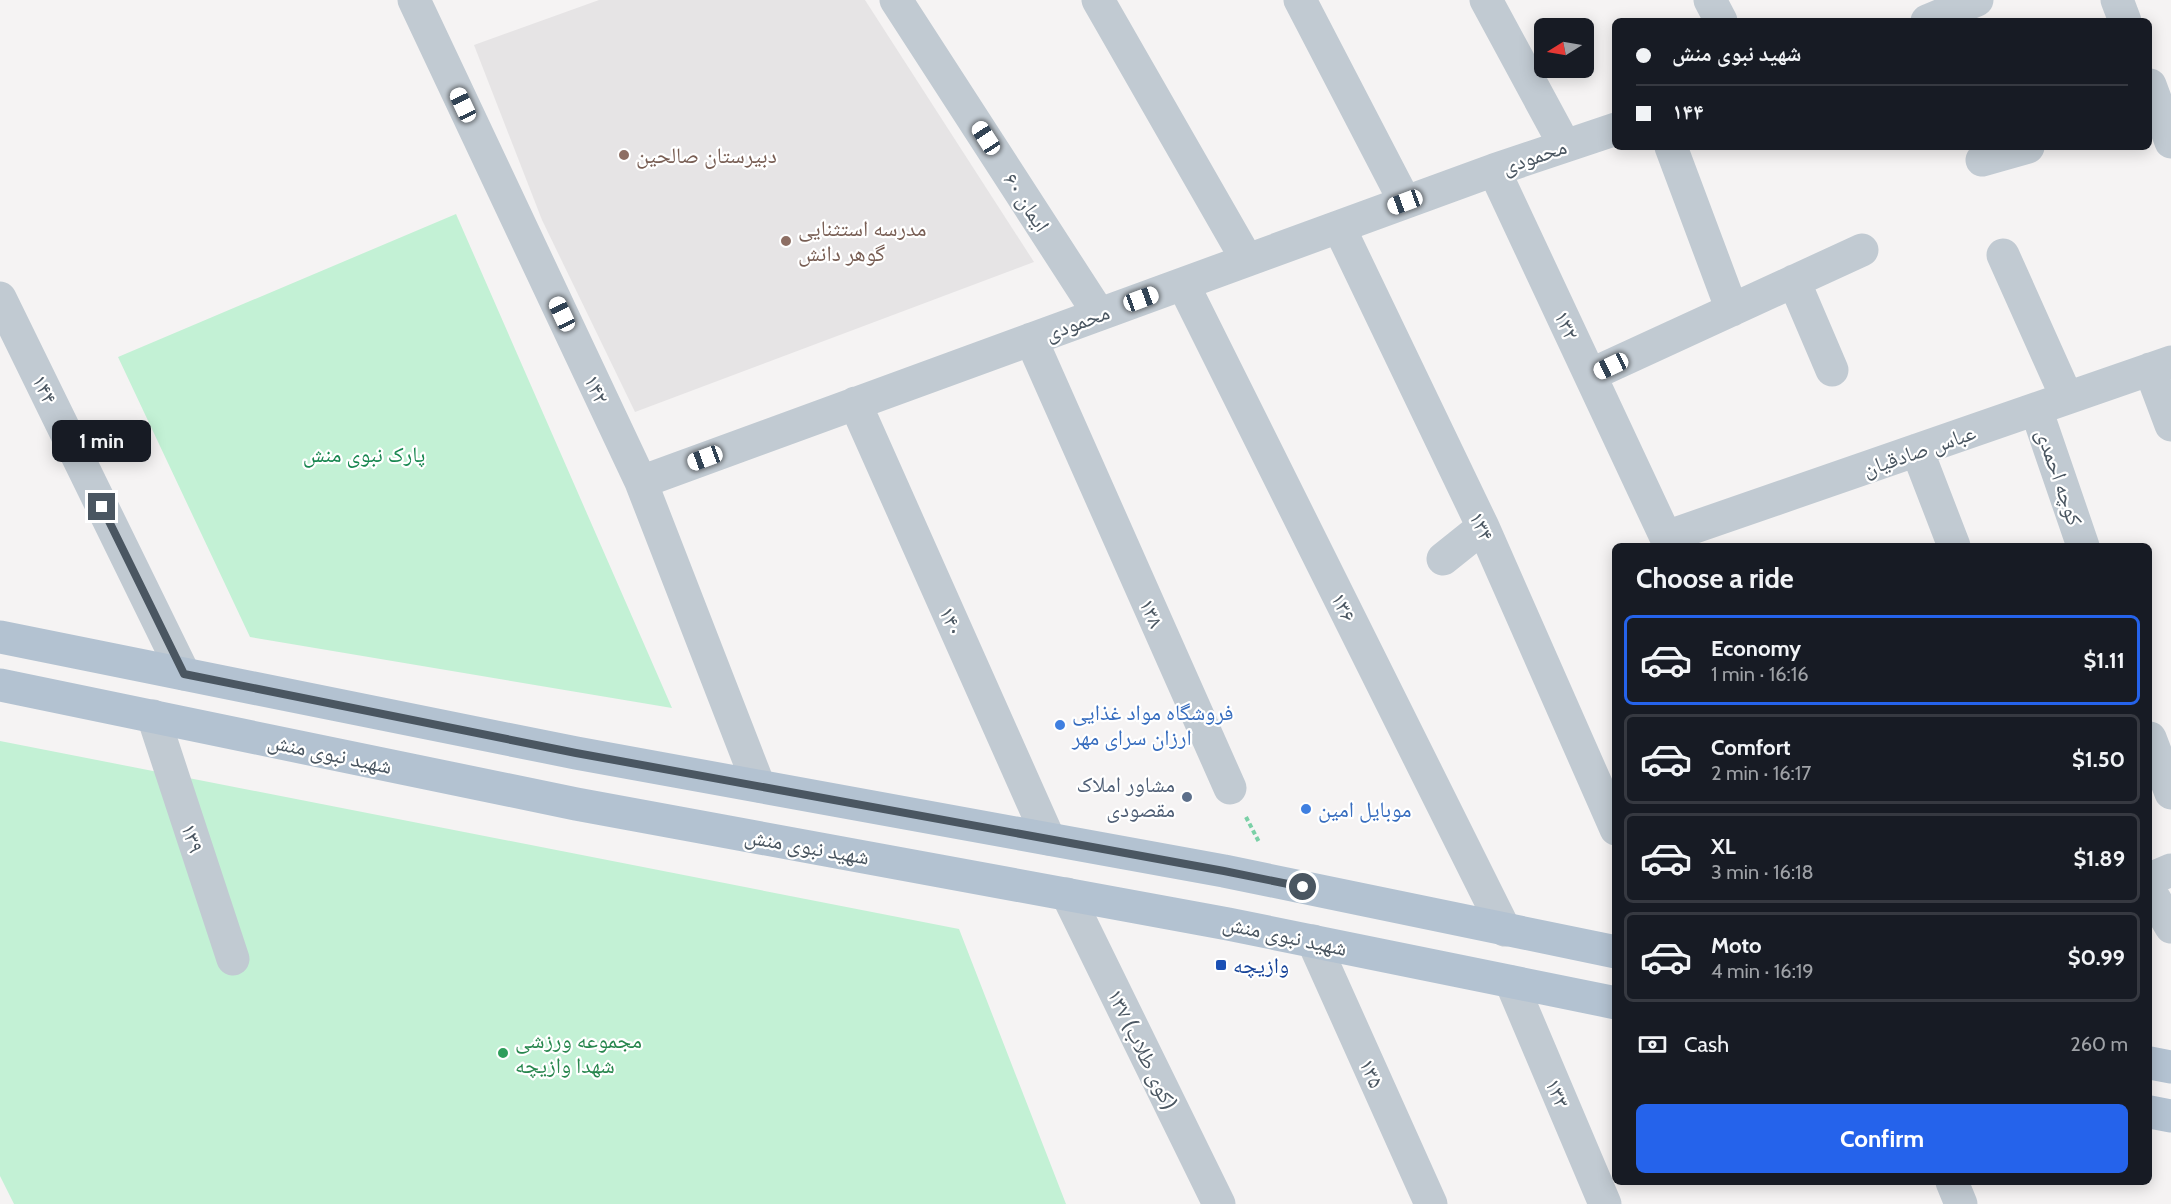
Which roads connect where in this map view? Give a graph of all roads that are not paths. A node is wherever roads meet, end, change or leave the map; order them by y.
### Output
1 (414, 0) edge
2 (896, 0) edge
3 (1098, 0) edge
4 (1300, 0) edge
5 (1486, 0) edge
6 (1710, 0) edge
7 (1977, 0) edge
8 (2117, 0) edge
9 (1931, 13) edge
10 (1719, 18) edge
11 (2124, 18) edge
12 (2153, 103) edge
13 (1612, 130) edge
14 (2171, 142) edge
15 (1565, 146) junction
16 (1672, 150) edge
17 (2017, 150) edge
18 (1982, 160) dead end
19 (1494, 170) junction
20 (1405, 202) junction
21 (1339, 227) junction
22 (1863, 250) dead end
23 (2003, 255) dead end
24 (1247, 260) junction
25 (1794, 281) junction
26 (1183, 284) junction
27 (0, 298) edge
28 (1732, 310) junction
29 (1099, 314) junction
30 (1031, 339) junction
31 (2160, 366) edge
32 (1832, 370) dead end
33 (1590, 375) junction
34 (2067, 398) junction
35 (855, 404) junction
36 (2036, 409) junction
37 (2171, 425) edge
38 (1917, 450) junction
39 (641, 482) junction
40 (1483, 527) junction
41 (1668, 542) edge
42 (1953, 543) edge
43 (2082, 543) edge
44 (1443, 559) dead end
45 (0, 637) edge
46 (184, 674) junction
47 (0, 685) edge
48 (153, 716) junction
49 (2152, 743) edge
50 (759, 786) junction
51 (1230, 788) road end
52 (2171, 794) edge
53 (1612, 820) edge
54 (1049, 839) junction
55 (2171, 870) edge
56 (2152, 878) edge
57 (1067, 894) junction
58 (2152, 894) edge
59 (2171, 927) edge
60 (1505, 930) junction
61 (1313, 941) junction
62 (1612, 951) edge
63 (233, 959) dead end
64 (1511, 982) junction
65 (1612, 1002) edge
66 (2152, 1063) edge
67 (2171, 1067) edge
68 (2152, 1112) edge
69 (2171, 1116) edge
70 (1953, 1185) edge
71 (1219, 1204) edge
72 (1431, 1204) edge
73 (1605, 1204) edge
74 (1961, 1204) edge

1 - 39 street, ۱۴۲
2 - 29 street, ایمان ۶۰
3 - 24 street
4 - 20 street
5 - 15 street
6 - 10 street
7 - 9 street
8 - 11 street
12 - 14 street
13 - 15 street, محمودی
15 - 19 street, محمودی
16 - 28 street
17 - 18 street
19 - 20 street, محمودی
19 - 33 street, ۱۳۲
20 - 21 street, محمودی
21 - 24 street, محمودی
21 - 40 street, ۱۳۴
22 - 25 street
23 - 34 street
24 - 26 street, محمودی
25 - 28 street
25 - 32 street
26 - 29 street, محمودی
26 - 60 street, ۱۳۶
27 - 46 street, ۱۴۴
28 - 33 street
29 - 30 street, محمودی
30 - 35 street, محمودی
30 - 51 street, ۱۳۸
31 - 34 street, عباس صادقیان
31 - 37 street
33 - 41 street, ۱۳۲
34 - 36 street, عباس صادقیان
35 - 39 street, محمودی
35 - 54 street, ۱۴۰
36 - 38 street, عباس صادقیان
36 - 43 street, کوچه احمدی
38 - 41 street, عباس صادقیان
38 - 42 street
39 - 50 street, ۱۴۲
40 - 44 street
40 - 53 street, ۱۳۴
45 - 46 main road
46 - 50 main road
47 - 48 main road, شهید نبوی منش
48 - 57 main road, شهید نبوی منش
48 - 63 street, ۱۳۹
49 - 52 street
50 - 54 main road
54 - 60 main road
55 - 56 street
57 - 61 main road, شهید نبوی منش
57 - 71 street, ۱۳۷ (کوی طلاب)
58 - 59 street
60 - 62 main road
61 - 64 main road, شهید نبوی منش
61 - 72 street, ۱۳۵
64 - 65 main road, شهید نبوی منش
64 - 73 street, ۱۳۳
66 - 67 main road
68 - 69 main road
70 - 74 street

